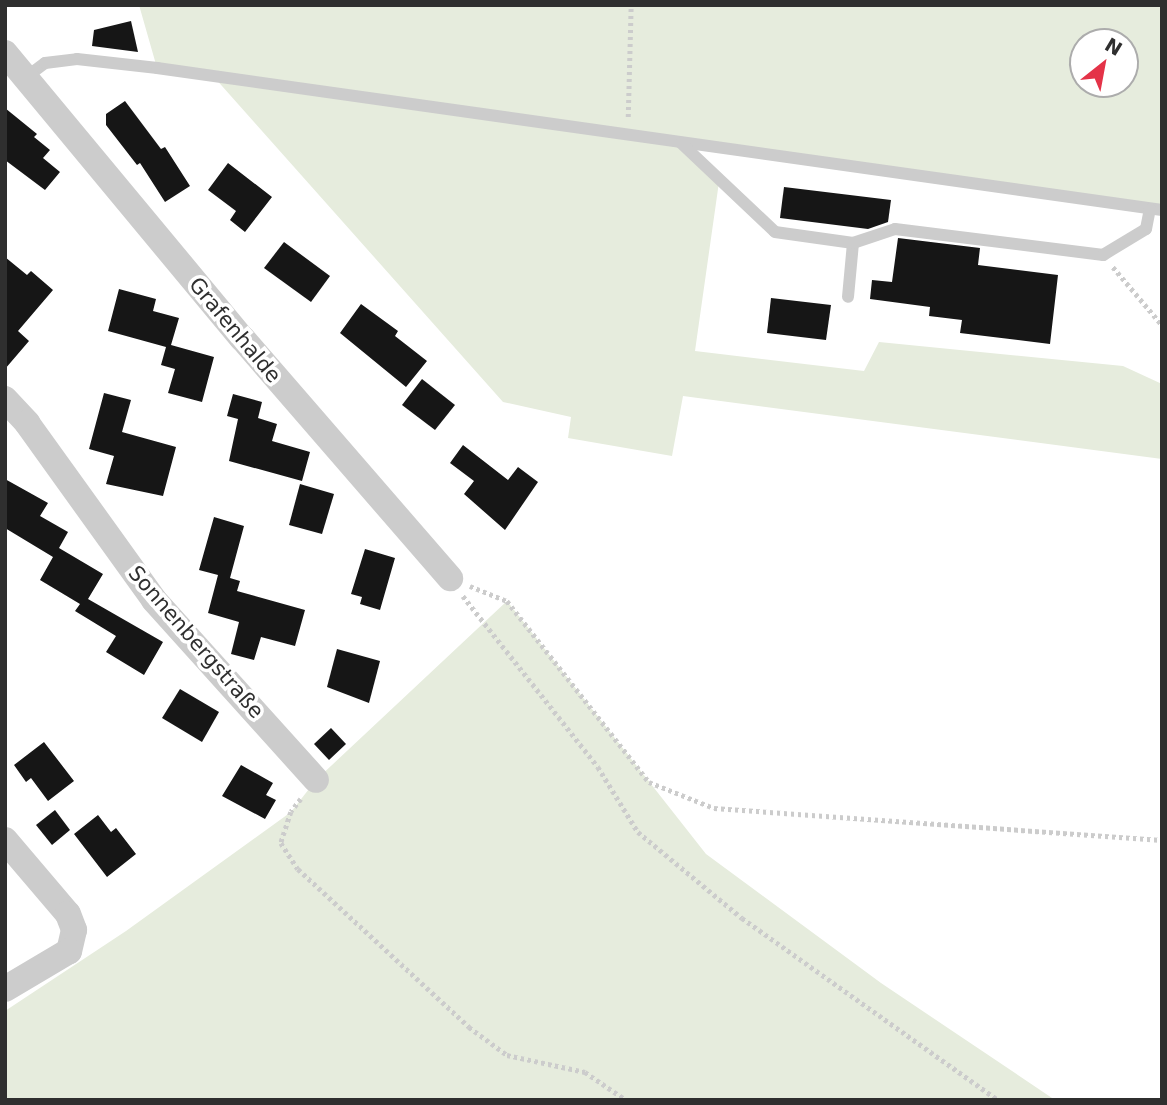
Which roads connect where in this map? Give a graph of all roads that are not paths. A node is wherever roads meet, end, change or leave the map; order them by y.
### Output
1 (5, 53) edge
2 (25, 78) junction
3 (681, 143) junction
4 (1156, 209) edge
5 (853, 243) junction
6 (848, 298) dead end
7 (5, 399) edge
8 (450, 578) road end
9 (316, 780) road end
10 (5, 840) edge
11 (8, 988) edge

1 - 2 street
2 - 3 lane
2 - 8 street, Grafenhalde
3 - 4 lane
3 - 5 lane
4 - 5 lane
5 - 6 lane
7 - 9 street, Sonnenbergstraße
10 - 11 street

